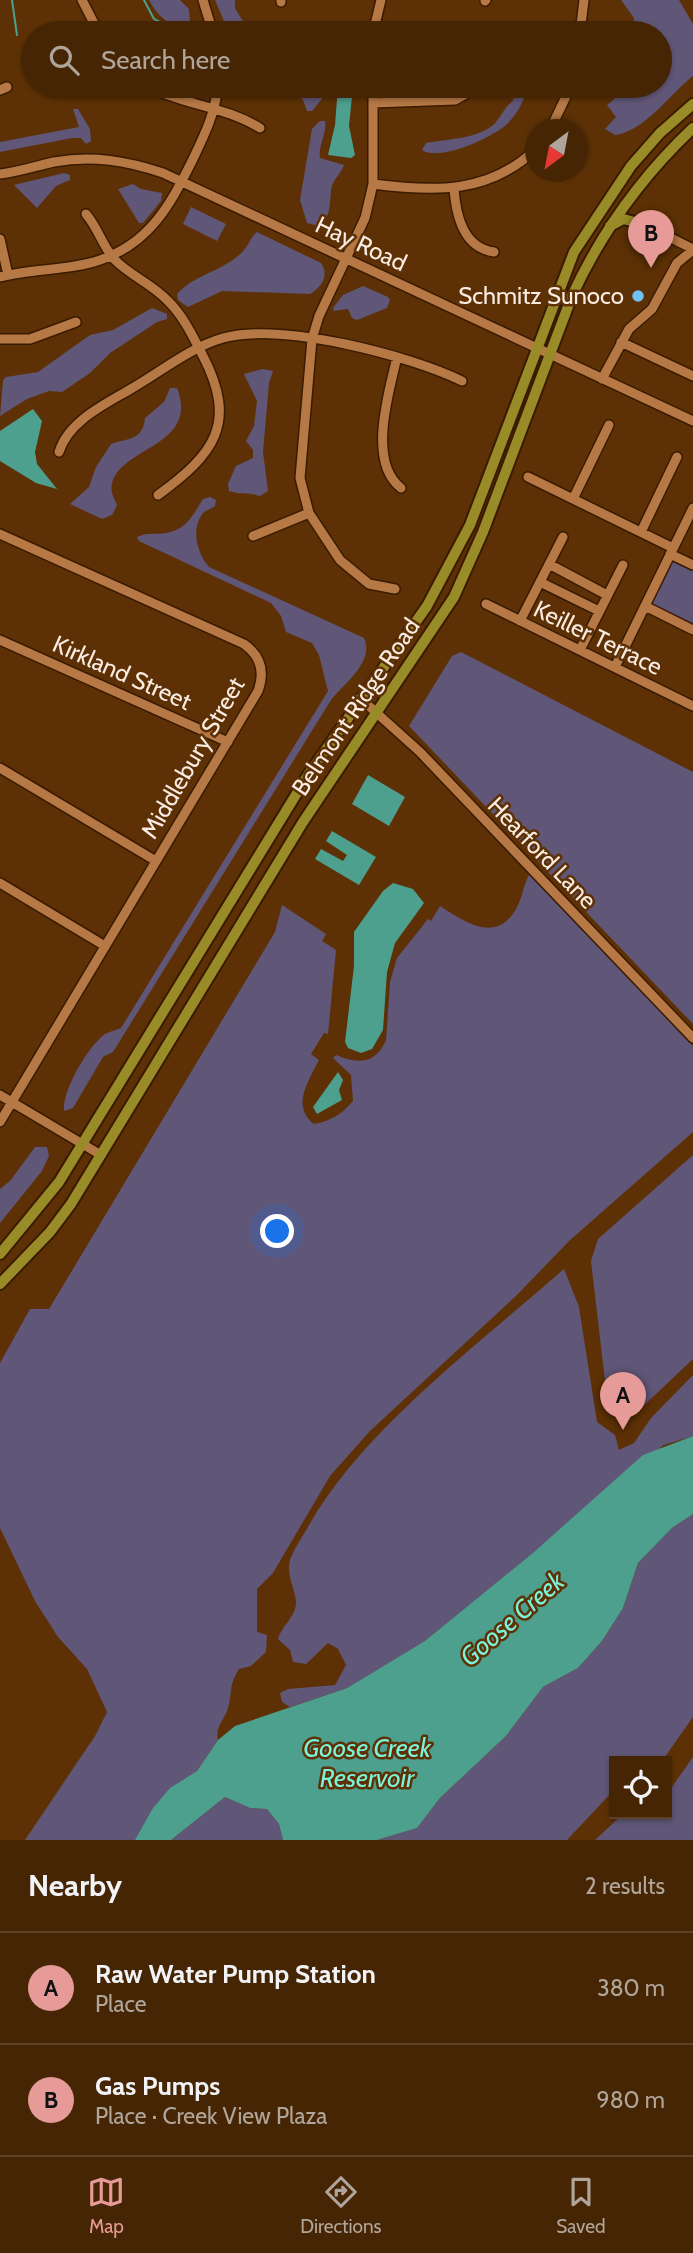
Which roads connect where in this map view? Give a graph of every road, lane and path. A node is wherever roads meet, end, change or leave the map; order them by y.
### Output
1 (82, 0) edge
2 (203, 0) edge
3 (381, 0) edge
4 (584, 0) edge
5 (93, 21) edge
6 (210, 21) edge
7 (376, 21) edge
8 (581, 21) edge
9 (179, 98) edge
10 (216, 98) edge
11 (373, 98) edge
12 (458, 98) edge
13 (566, 98) edge
14 (373, 103) junction
15 (693, 104) edge
16 (215, 107) junction
17 (556, 119) edge
18 (260, 128) dead end
19 (693, 128) edge
20 (525, 157) edge
21 (0, 174) edge
22 (182, 181) junction
23 (373, 184) junction
24 (454, 189) junction
25 (86, 214) dead end
26 (643, 224) joint
27 (606, 230) junction
28 (0, 239) edge
29 (693, 249) edge
30 (494, 252) dead end
31 (111, 256) junction
32 (345, 258) junction
33 (4, 276) edge
34 (76, 321) dead end
35 (0, 339) edge
36 (312, 339) junction
37 (621, 342) junction
38 (536, 347) junction
39 (199, 349) junction
40 (550, 354) junction
41 (397, 357) junction
42 (693, 376) edge
43 (603, 379) junction
44 (463, 381) dead end
45 (693, 421) edge
46 (609, 425) dead end
47 (59, 452) dead end
48 (677, 457) dead end
49 (528, 477) dead end
50 (401, 488) dead end
51 (158, 495) dead end
52 (573, 499) junction
53 (693, 508) edge
54 (309, 513) junction
55 (640, 532) junction
56 (0, 534) edge
57 (253, 536) dead end
58 (563, 537) dead end
59 (672, 551) junction
60 (549, 564) junction
61 (623, 565) dead end
62 (693, 565) edge
63 (541, 582) junction
64 (396, 589) dead end
65 (607, 595) junction
66 (486, 604) dead end
67 (645, 606) junction
68 (599, 611) junction
69 (520, 621) junction
70 (693, 630) edge
71 (0, 640) edge
72 (580, 650) junction
73 (615, 667) junction
74 (360, 698) junction
75 (693, 706) edge
76 (376, 711) junction
77 (228, 742) junction
78 (0, 768) edge
79 (259, 855) junction
80 (156, 861) junction
81 (0, 883) edge
82 (264, 888) junction
83 (105, 946) junction
84 (693, 1038) edge
85 (0, 1095) edge
86 (12, 1102) junction
87 (0, 1122) edge
88 (83, 1144) junction
89 (101, 1155) junction
90 (0, 1254) edge
91 (0, 1284) edge

1 - 5 street
2 - 6 street
3 - 7 street
4 - 8 street
9 - 16 street
10 - 16 street
11 - 14 street
12 - 14 street
13 - 17 street
14 - 23 street
15 - 38 main road, Belmont Ridge Road
16 - 18 street
16 - 22 street
19 - 27 main road, Belmont Ridge Road
20 - 24 street
21 - 22 street, Hay Road
22 - 31 street
22 - 32 street, Hay Road
23 - 24 street
23 - 32 street
24 - 30 street
25 - 31 street
26 - 27 main road
26 - 29 street
27 - 40 main road, Belmont Ridge Road
28 - 33 street
29 - 37 street
31 - 33 street
31 - 39 street
32 - 36 street
32 - 38 street, Hay Road
34 - 35 street
36 - 39 street
36 - 41 street
36 - 54 street
37 - 42 street
37 - 43 street
38 - 40 street, Hay Road
38 - 74 main road, Belmont Ridge Road
39 - 47 street
39 - 51 street
40 - 43 street, Hay Road
40 - 76 main road, Belmont Ridge Road
41 - 44 street
41 - 50 street
43 - 45 street, Hay Road
46 - 52 street
48 - 55 street
49 - 52 street
52 - 55 street
53 - 59 street
54 - 57 street
54 - 64 street
55 - 59 street
56 - 77 street, Middlebury Street
58 - 60 street
59 - 62 street
59 - 67 street
60 - 63 street
60 - 65 street
61 - 65 street
63 - 68 street
63 - 69 street
65 - 68 street
66 - 69 street, Keiller Terrace
67 - 70 street
67 - 73 street
68 - 72 street
69 - 72 street, Keiller Terrace
71 - 77 street, Kirkland Street
72 - 73 street, Keiller Terrace
73 - 75 street, Keiller Terrace
74 - 76 street, Hearford Lane
74 - 79 main road, Belmont Ridge Road
76 - 82 main road, Belmont Ridge Road
76 - 84 street, Hearford Lane
77 - 80 street, Middlebury Street
78 - 80 street
79 - 82 main road
79 - 88 main road, Belmont Ridge Road
80 - 83 street, Middlebury Street
81 - 83 street
82 - 89 main road, Belmont Ridge Road
83 - 86 street, Middlebury Street
85 - 86 street
86 - 87 street, Middlebury Street
86 - 88 street
88 - 89 street
88 - 90 main road, Belmont Ridge Road
89 - 91 main road, Belmont Ridge Road

